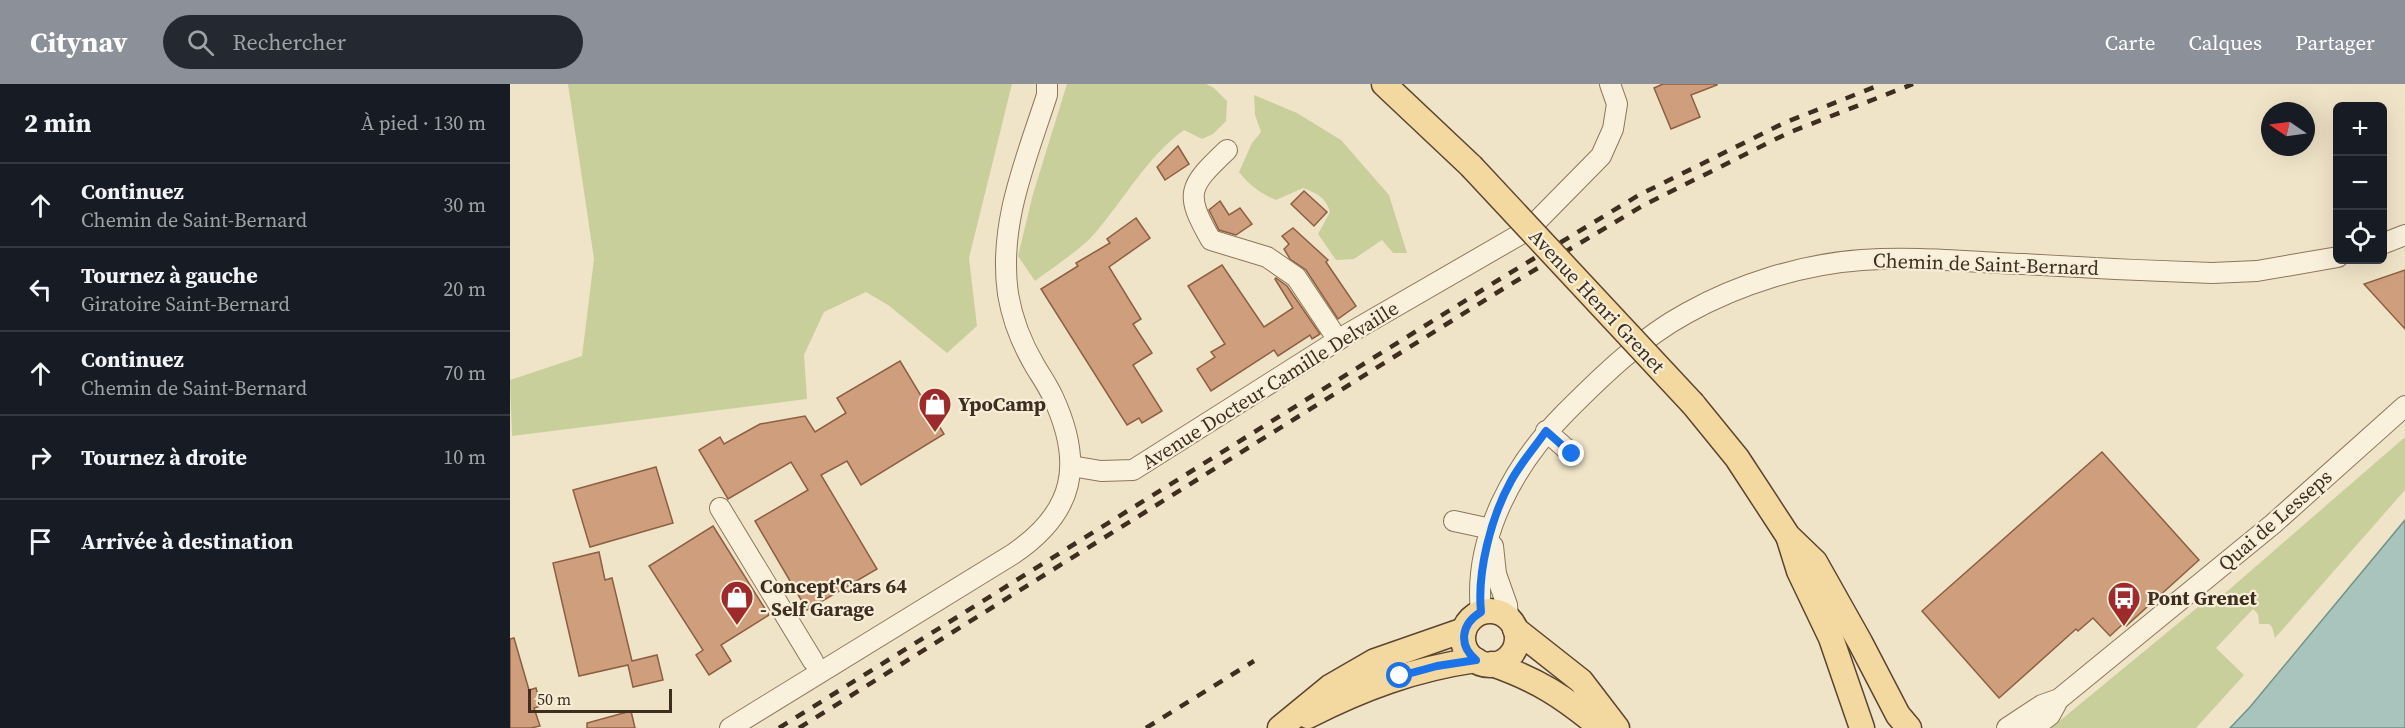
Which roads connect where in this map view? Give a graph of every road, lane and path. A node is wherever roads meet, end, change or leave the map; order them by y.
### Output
1 (1384, 84) edge
2 (1614, 85) edge
3 (1051, 88) edge
4 (1227, 150) dead end
5 (2405, 235) edge
6 (2387, 242) edge
7 (2333, 258) edge
8 (1338, 340) junction
9 (2405, 406) edge
10 (1546, 431) junction
11 (1572, 454) dead end
12 (1071, 466) junction
13 (720, 508) dead end
14 (1454, 521) dead end
15 (1491, 529) junction
16 (1788, 536) junction
17 (1481, 612) junction
18 (1512, 624) junction
19 (1464, 630) junction
20 (813, 661) dead end
21 (1484, 662) junction
22 (2059, 699) junction
23 (730, 728) edge
24 (1280, 728) edge
25 (1286, 728) edge
26 (1601, 728) edge
27 (1617, 728) edge
28 (1862, 728) edge
29 (1909, 728) edge
30 (2007, 728) edge
31 (2033, 728) edge

1 - 16 main road, Avenue Henri Grenet, bridge
2 - 8 street, Avenue Docteur Camille Delvaille
3 - 12 street
4 - 8 street
5 - 6 street
7 - 10 street, Chemin de Saint-Bernard
8 - 12 street, Avenue Docteur Camille Delvaille
9 - 22 street, Quai de Lesseps
10 - 11 street
10 - 15 street, Chemin de Saint-Bernard
12 - 23 street
13 - 20 street
14 - 15 street
15 - 17 street, Chemin de Saint-Bernard
15 - 18 street, Chemin de Saint-Bernard
16 - 28 main road, Avenue Henri Grenet
16 - 29 main road, Avenue Henri Grenet
17 - 18 main road
17 - 19 main road
18 - 21 main road
18 - 27 main road
19 - 21 main road
19 - 24 main road
21 - 25 main road
21 - 26 main road
22 - 30 street, Quai de Lesseps
22 - 31 street, Quai de Lesseps

